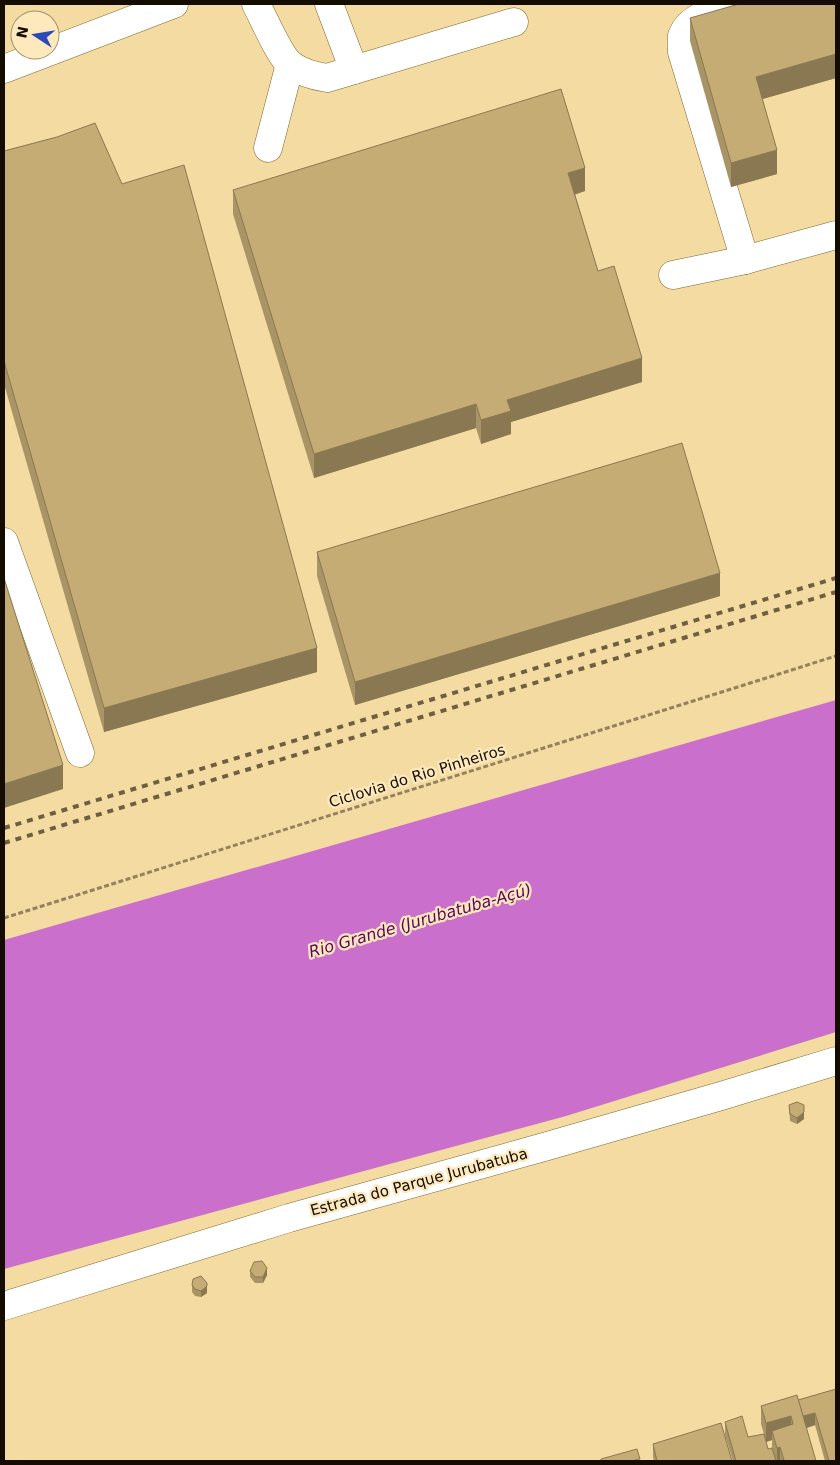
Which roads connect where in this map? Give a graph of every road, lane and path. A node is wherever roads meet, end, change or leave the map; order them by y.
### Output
1 (174, 4) edge
2 (256, 4) edge
3 (329, 4) edge
4 (745, 4) edge
5 (514, 22) dead end
6 (290, 64) junction
7 (4, 69) edge
8 (354, 70) junction
9 (268, 148) dead end
10 (836, 235) edge
11 (745, 260) junction
12 (673, 275) dead end
13 (4, 542) edge
14 (836, 656) edge
15 (80, 753) dead end
16 (4, 918) edge
17 (836, 1061) edge
18 (4, 1306) edge

1 - 7 main road
2 - 6 main road
3 - 8 main road
4 - 11 main road
5 - 8 main road
6 - 8 main road
6 - 9 main road
10 - 11 main road
11 - 12 main road
13 - 15 main road
14 - 16 path, Ciclovia do Rio Pinheiros
17 - 18 main road, Estrada do Parque Jurubatuba

